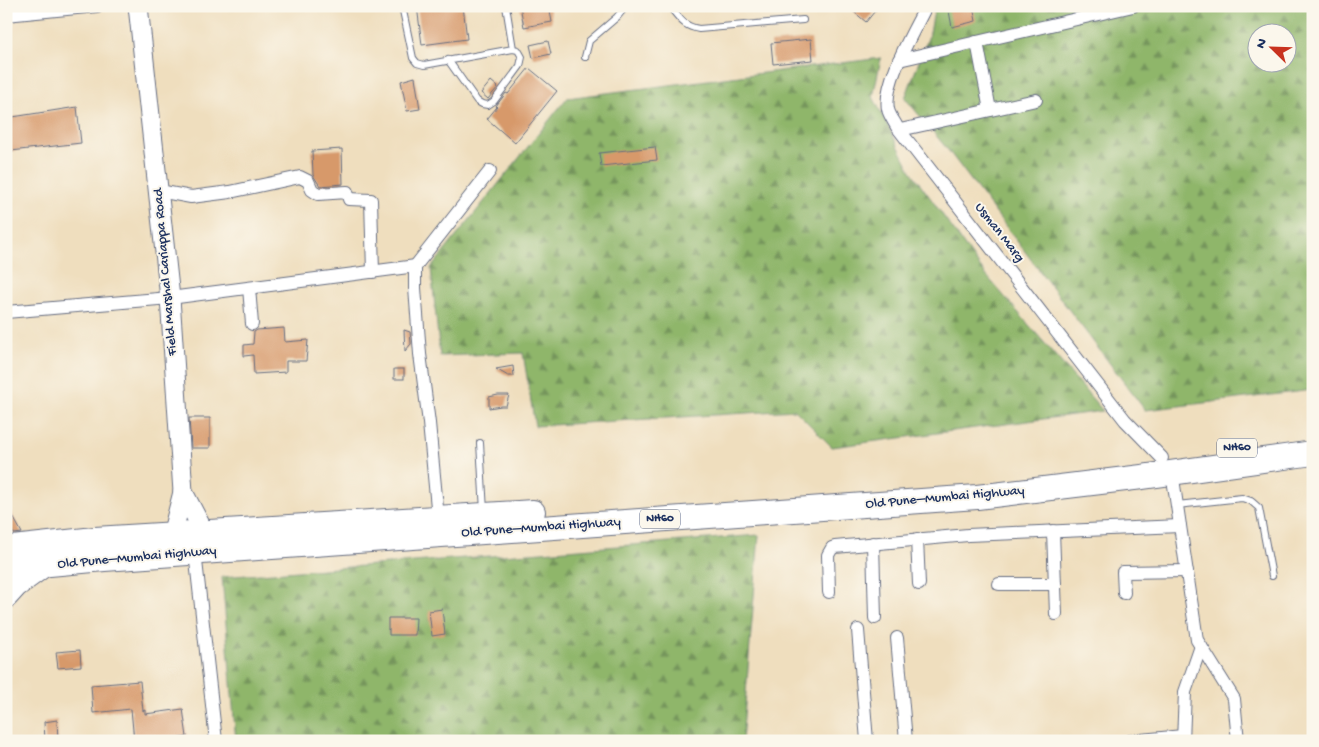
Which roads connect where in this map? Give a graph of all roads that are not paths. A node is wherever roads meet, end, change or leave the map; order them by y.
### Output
1 (97, 6) edge
2 (138, 6) edge
3 (402, 6) edge
4 (506, 6) edge
5 (626, 6) edge
6 (669, 6) edge
7 (926, 6) edge
8 (1133, 6) edge
9 (6, 15) edge
10 (802, 20) dead end
11 (977, 42) junction
12 (513, 49) junction
13 (585, 57) dead end
14 (448, 60) junction
15 (899, 60) junction
16 (1036, 100) dead end
17 (990, 110) junction
18 (900, 130) junction
19 (490, 172) dead end
20 (158, 191) junction
21 (416, 266) junction
22 (373, 272) junction
23 (249, 288) junction
24 (170, 298) junction
25 (6, 312) edge
26 (252, 324) dead end
27 (1313, 438) edge
28 (480, 443) dead end
29 (1313, 453) edge
30 (1167, 465) junction
31 (183, 492) junction
32 (1177, 505) junction
33 (484, 515) junction
34 (438, 518) junction
35 (1180, 526) junction
36 (1053, 531) junction
37 (172, 535) junction
38 (917, 539) junction
39 (200, 542) junction
40 (873, 543) junction
41 (6, 550) edge
42 (42, 566) junction
43 (6, 568) edge
44 (1187, 571) junction
45 (1272, 576) dead end
46 (919, 584) dead end
47 (999, 584) dead end
48 (1055, 584) junction
49 (829, 592) dead end
50 (1124, 593) dead end
51 (6, 596) edge
52 (1056, 614) dead end
53 (875, 618) dead end
54 (858, 630) dead end
55 (897, 638) dead end
56 (1201, 646) junction
57 (1183, 738) edge
58 (216, 741) edge
59 (866, 741) edge
60 (906, 741) edge
61 (1130, 741) edge
62 (1238, 741) edge

1 - 9 street
2 - 20 street, Field Marshal Cariappa Road
3 - 14 lane
4 - 12 lane
5 - 13 lane
6 - 10 lane
7 - 15 street, Usman Marg
8 - 11 street
11 - 15 street
11 - 17 street
12 - 14 lane
12 - 14 lane
15 - 18 street, Usman Marg
16 - 17 street
17 - 18 street
18 - 30 street, Usman Marg
19 - 21 street
20 - 22 street
20 - 24 street, Field Marshal Cariappa Road
21 - 22 street
21 - 34 street
22 - 23 street
23 - 24 street
23 - 26 street
24 - 25 street
24 - 31 street, Field Marshal Cariappa Road
27 - 30 highway, Old Pune–Mumbai Highway / NH60
28 - 33 lane
29 - 30 highway, Old Pune–Mumbai Highway / NH60
30 - 32 street
30 - 33 highway, Old Pune–Mumbai Highway / NH60
30 - 39 highway, Old Pune–Mumbai Highway / NH60
31 - 37 street
31 - 39 street, Field Marshal Cariappa Road
32 - 35 street
32 - 45 lane
33 - 34 highway, Old Pune–Mumbai Highway / NH60
34 - 39 highway, Old Pune–Mumbai Highway / NH60
35 - 36 street
35 - 44 street
36 - 38 street
36 - 48 street
37 - 39 highway, Old Pune–Mumbai Highway / NH60
37 - 41 highway, Old Pune–Mumbai Highway / NH60
38 - 40 street
38 - 46 street
39 - 42 highway, Old Pune–Mumbai Highway / NH60
39 - 58 street
40 - 49 street
40 - 53 street
42 - 43 highway, Old Pune–Mumbai Highway / NH60
42 - 51 highway
44 - 50 street
44 - 56 street
47 - 48 street
48 - 52 street
54 - 59 street
55 - 60 street
56 - 57 street
56 - 62 street
57 - 61 street

